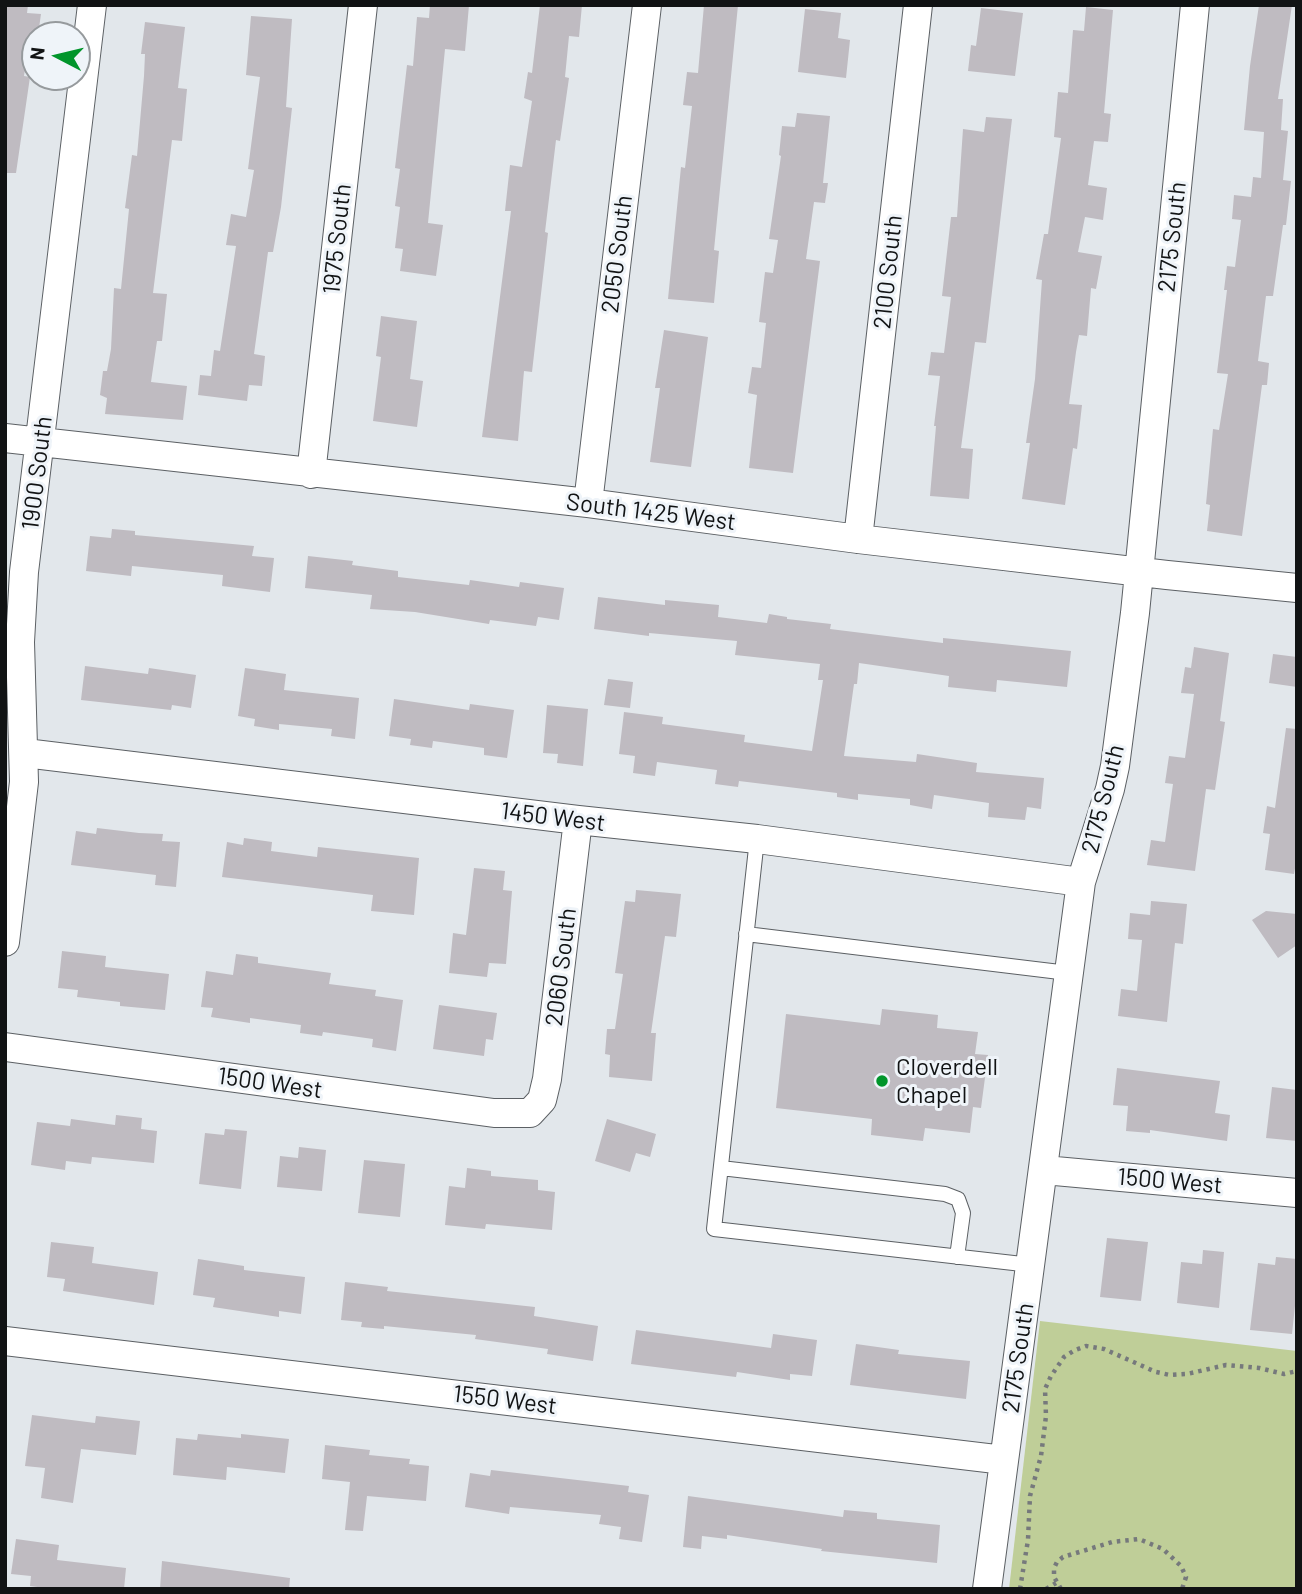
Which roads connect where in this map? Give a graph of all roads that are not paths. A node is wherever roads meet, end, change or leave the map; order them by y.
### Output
1 (92, 5) edge
2 (363, 5) edge
3 (646, 5) edge
4 (918, 5) edge
5 (1195, 5) edge
6 (5, 438) edge
7 (41, 441) junction
8 (311, 474) junction
9 (587, 503) junction
10 (859, 539) junction
11 (1140, 571) junction
12 (1297, 588) edge
13 (25, 753) junction
14 (578, 820) junction
15 (757, 839) junction
16 (1081, 882) junction
17 (747, 934) junction
18 (5, 942) edge
19 (1068, 973) junction
20 (5, 1047) edge
21 (534, 1111) joint
22 (721, 1168) junction
23 (1044, 1170) junction
24 (1297, 1193) edge
25 (957, 1257) junction
26 (1031, 1265) junction
27 (5, 1341) edge
28 (1004, 1460) junction
29 (987, 1589) edge

1 - 7 street, 1900 South
2 - 8 street, 1975 South
3 - 9 street, 2050 South
4 - 10 street, 2100 South
5 - 11 street, 2175 South
6 - 7 street, South 1425 West
7 - 8 street, South 1425 West
7 - 13 street, 1900 South
8 - 9 street, South 1425 West
9 - 10 street, South 1425 West
10 - 11 street, South 1425 West
11 - 12 street, South 1425 West
11 - 16 street, 2175 South
13 - 14 street, 1450 West
13 - 18 street, 1900 South
14 - 15 street, 1450 West
14 - 21 street, 2060 South
15 - 16 street, 1450 West
15 - 17 lane
16 - 19 street, 2175 South
17 - 19 lane
17 - 22 lane
19 - 23 street, 2175 South
20 - 21 street, 1500 West
22 - 25 lane
22 - 25 lane
23 - 24 street, 1500 West
23 - 26 street, 2175 South
25 - 26 lane
26 - 28 street, 2175 South
27 - 28 street, 1550 West
28 - 29 street, 2175 South

